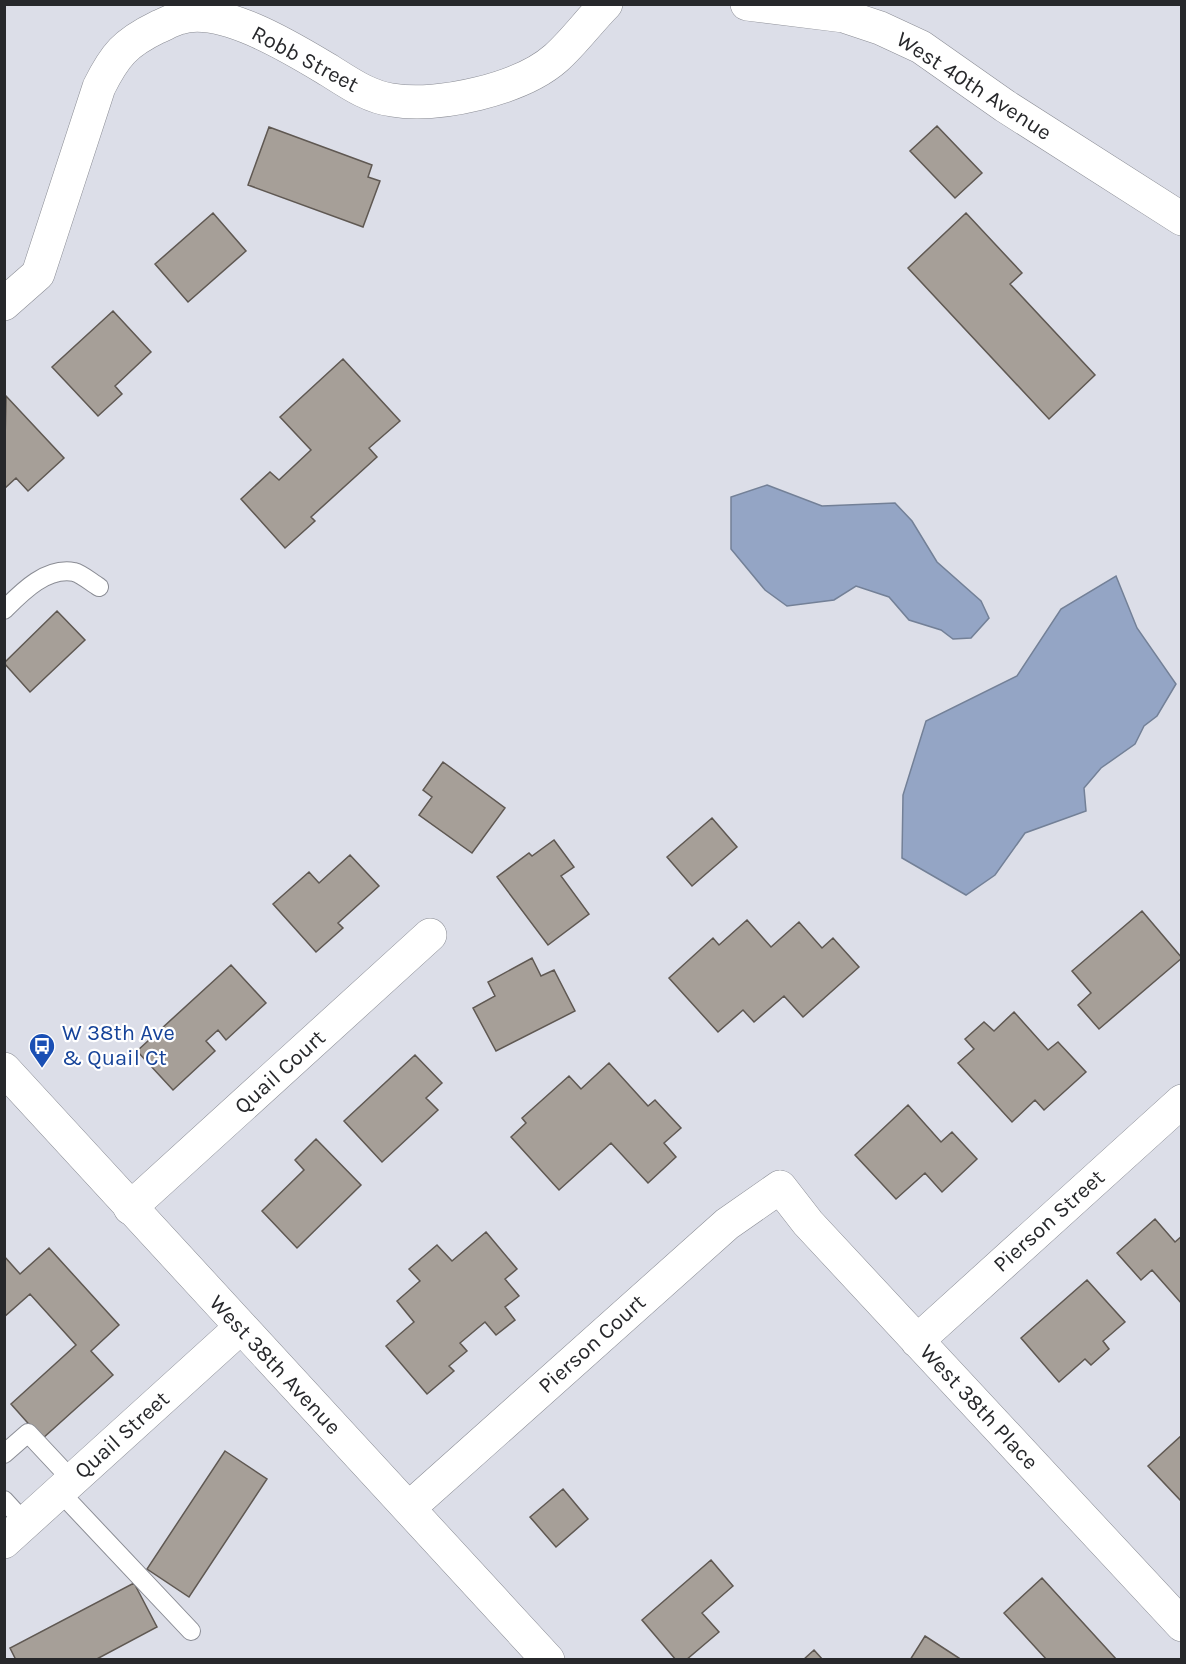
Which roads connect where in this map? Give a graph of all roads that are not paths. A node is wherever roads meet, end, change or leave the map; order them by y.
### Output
1 (606, 4) edge
2 (747, 4) edge
3 (1182, 219) edge
4 (4, 304) edge
5 (99, 587) dead end
6 (4, 610) edge
7 (430, 935) dead end
8 (4, 1070) edge
9 (1182, 1101) edge
10 (780, 1176) joint
11 (130, 1208) junction
12 (240, 1328) junction
13 (917, 1341) junction
14 (4, 1454) edge
15 (66, 1486) junction
16 (409, 1508) junction
17 (11, 1522) edge
18 (1182, 1625) edge
19 (191, 1631) dead end
20 (548, 1659) edge

1 - 4 street, Robb Street
2 - 3 street, West 40th Avenue
5 - 6 lane
7 - 11 street, Quail Court
8 - 11 street, West 38th Avenue
9 - 13 street, Pierson Street
10 - 13 street, West 38th Place
10 - 16 street, Pierson Court
11 - 12 street, West 38th Avenue
12 - 15 street, Quail Street
12 - 16 street, West 38th Avenue
13 - 18 street, West 38th Place
14 - 15 lane
15 - 17 street, Quail Street
15 - 19 lane
16 - 20 street, West 38th Avenue

